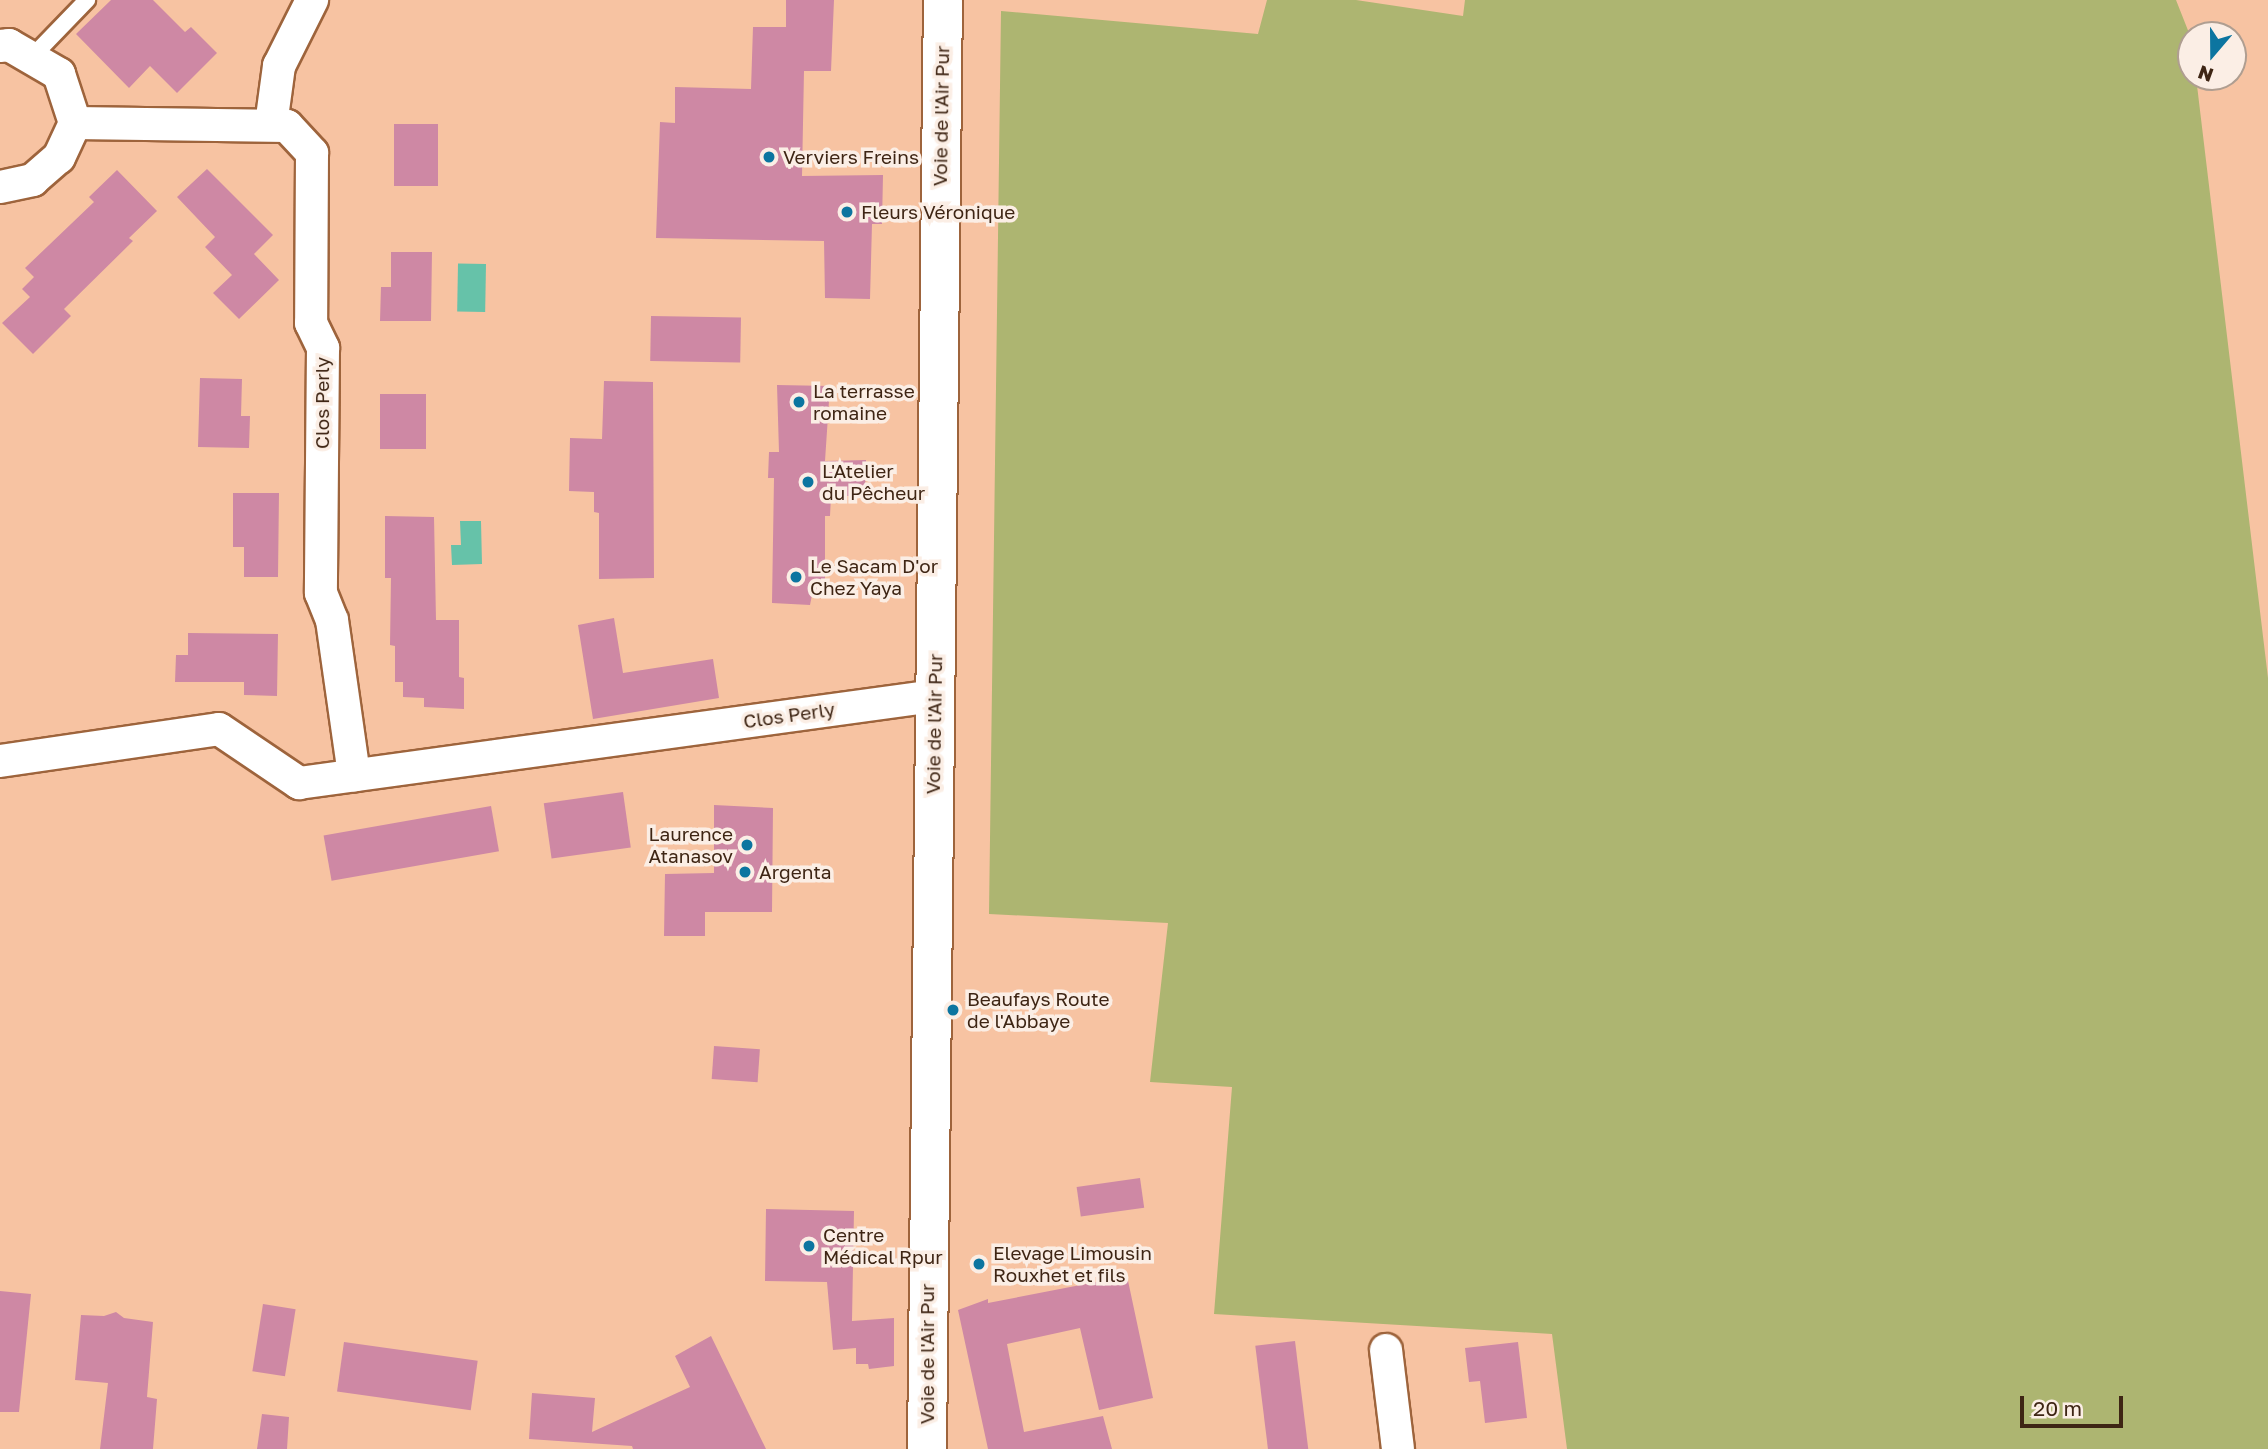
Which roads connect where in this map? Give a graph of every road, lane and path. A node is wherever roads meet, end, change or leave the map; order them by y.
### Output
1 (87, 0) edge
2 (312, 0) edge
3 (943, 0) edge
4 (0, 46) edge
5 (31, 58) junction
6 (75, 124) junction
7 (271, 125) junction
8 (0, 187) edge
9 (934, 696) junction
10 (0, 761) edge
11 (354, 775) junction
12 (1386, 1350) dead end
13 (927, 1449) edge
14 (1398, 1449) edge

1 - 5 lane
2 - 7 street
3 - 9 main road, Voie de l'Air Pur
4 - 5 street
5 - 6 street
6 - 7 street, Clos Perly
6 - 8 street
7 - 11 street, Clos Perly
9 - 11 street, Clos Perly
9 - 13 main road, Voie de l'Air Pur
10 - 11 street, Clos Perly
12 - 14 street

